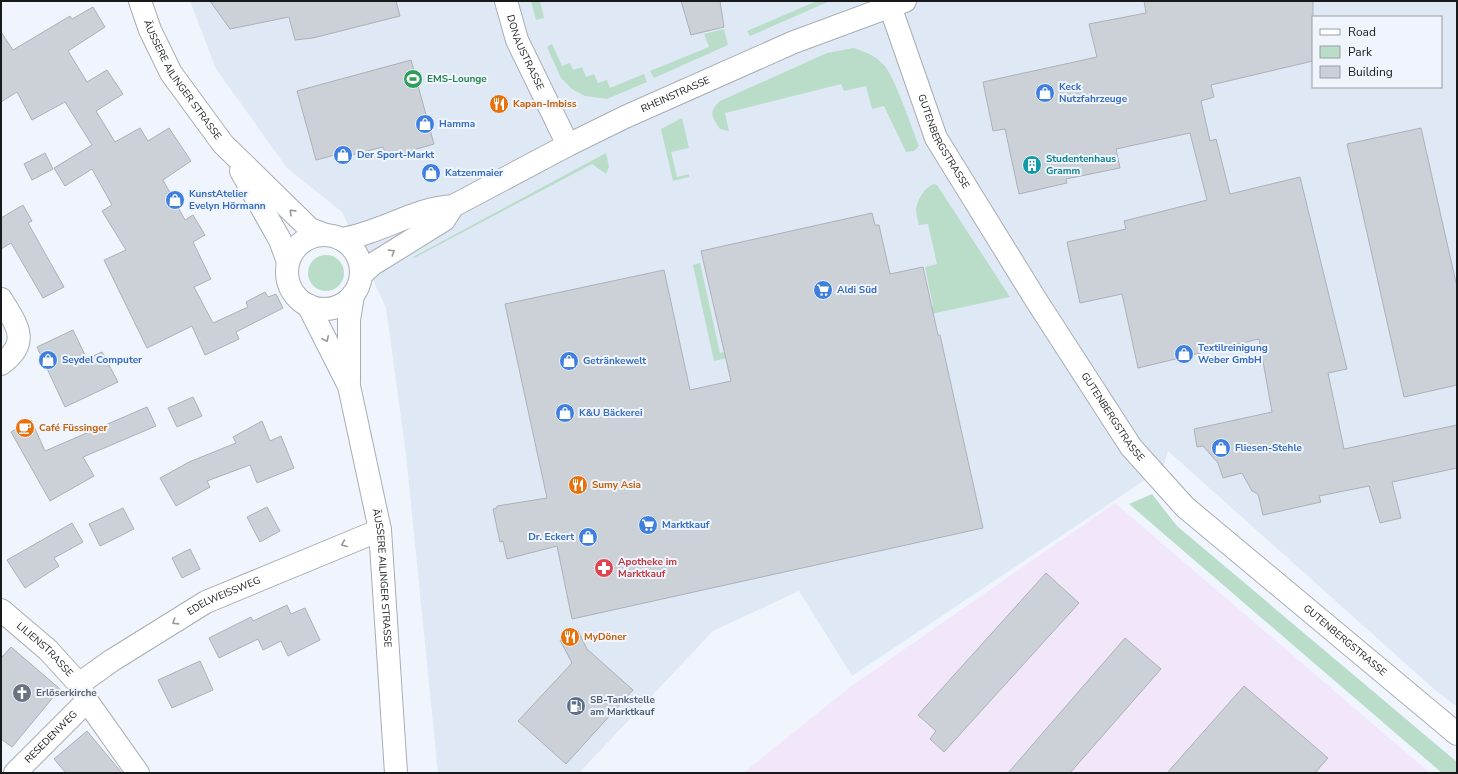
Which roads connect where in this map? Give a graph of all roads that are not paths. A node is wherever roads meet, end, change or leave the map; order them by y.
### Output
1 (140, 1) edge
2 (506, 1) edge
3 (897, 3) edge
4 (568, 145) junction
5 (232, 154) junction
6 (453, 206) junction
7 (333, 237) junction
8 (288, 262) junction
9 (357, 285) junction
10 (1, 299) edge
11 (308, 305) junction
12 (6, 360) edge
13 (349, 386) junction
14 (380, 530) junction
15 (1, 610) edge
16 (83, 692) junction
17 (1457, 734) edge
18 (15, 773) edge
19 (138, 773) edge
20 (396, 773) edge

1 - 5 street, ÄUSSERE AILINGER STRASSE
2 - 4 street, DONAUSTRASSE
3 - 4 street, RHEINSTRASSE
3 - 17 street, GUTENBERGSTRASSE
4 - 6 street, RHEINSTRASSE
7 -> 5 street
5 - 8 street
6 - 7 street, RHEINSTRASSE
9 -> 6 street, RHEINSTRASSE
7 - 8 street
7 - 9 street
8 - 11 street
9 - 11 street
9 - 13 street, ÄUSSERE AILINGER STRASSE
10 - 12 street
11 -> 13 street, ÄUSSERE AILINGER STRASSE
13 - 14 street, ÄUSSERE AILINGER STRASSE
14 -> 16 street, EDELWEISSWEG
14 - 20 street, ÄUSSERE AILINGER STRASSE
15 - 16 street, LILIENSTRASSE
16 - 18 street, RESEDENWEG
16 - 19 street, LILIENSTRASSE

